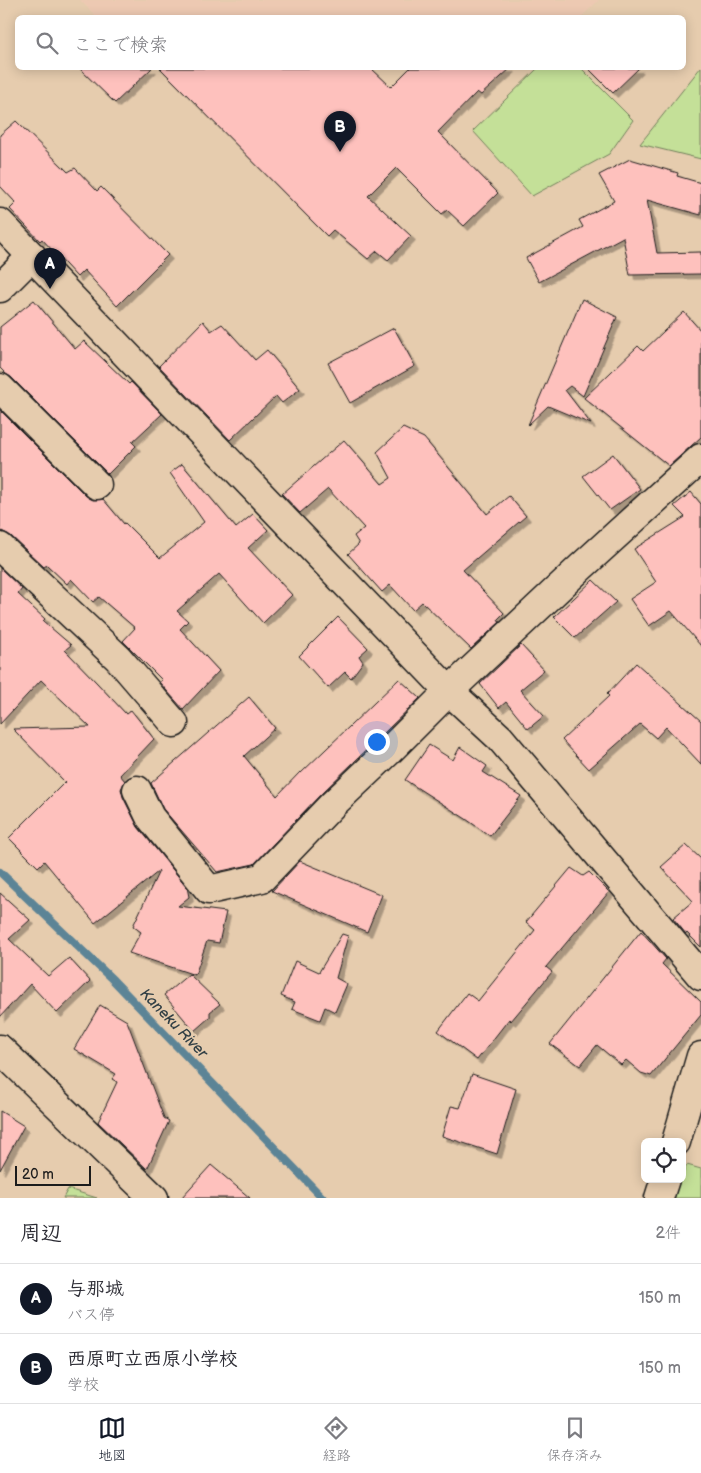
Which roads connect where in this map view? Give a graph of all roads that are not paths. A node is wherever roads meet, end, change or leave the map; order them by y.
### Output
1 (0, 223) edge
2 (32, 256) junction
3 (0, 288) edge
4 (0, 388) edge
5 (701, 458) edge
6 (97, 485) dead end
7 (0, 547) edge
8 (449, 691) junction
9 (174, 723) dead end
10 (138, 790) dead end
11 (701, 976) edge
12 (0, 1049) edge
13 (701, 1056) edge
14 (677, 1138) edge
15 (664, 1183) edge
16 (154, 1198) edge
17 (659, 1198) edge

1 - 2 street
2 - 3 street
2 - 8 street
4 - 6 street
5 - 8 street
7 - 9 street
8 - 10 street
8 - 11 street
12 - 16 street
13 - 14 street
15 - 17 street

